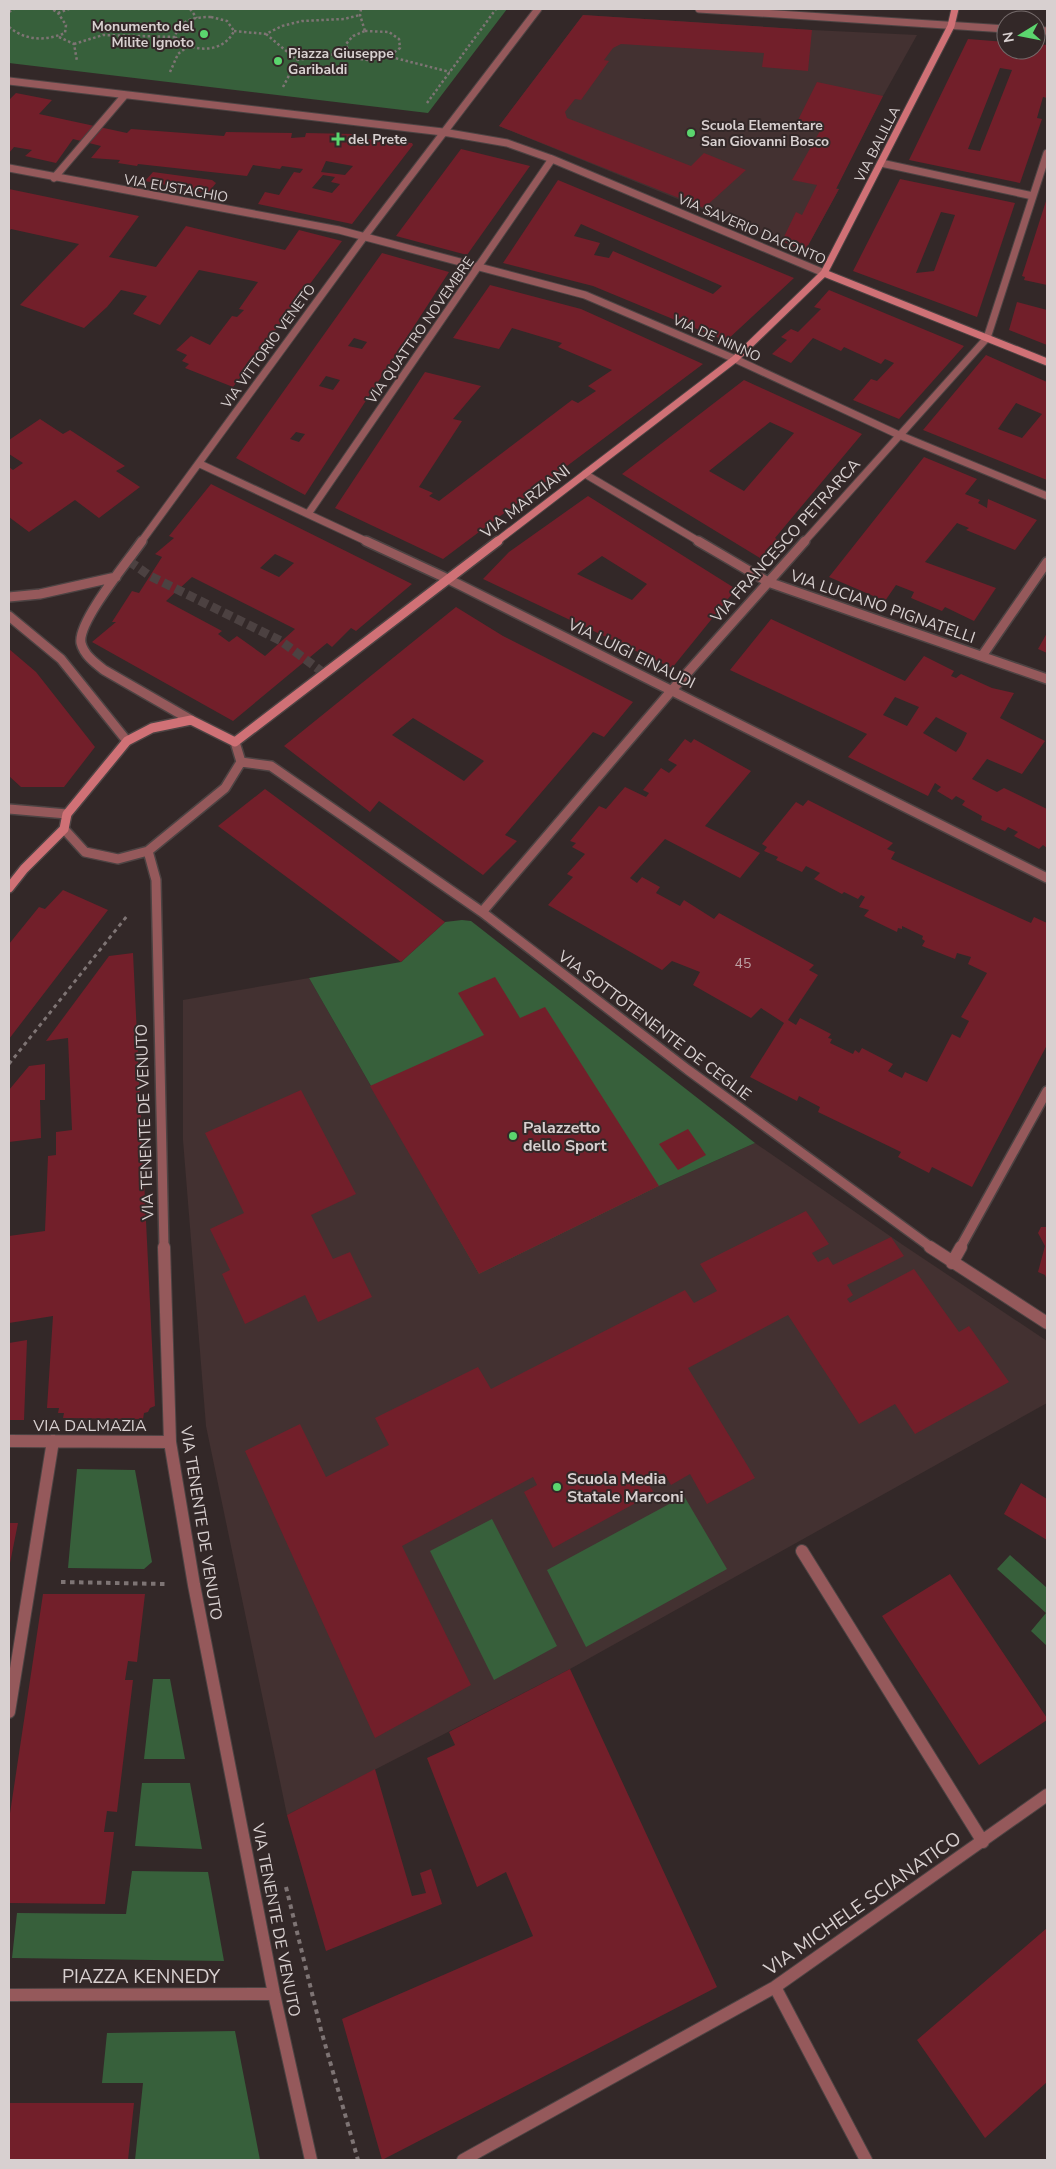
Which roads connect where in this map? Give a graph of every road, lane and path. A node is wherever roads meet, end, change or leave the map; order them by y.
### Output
1 (14, 9) edge
2 (52, 9) edge
3 (69, 9) edge
4 (190, 9) edge
5 (361, 9) edge
6 (496, 9) edge
7 (538, 9) edge
8 (699, 9) edge
9 (955, 9) edge
10 (740, 10) edge
11 (9, 12) edge
12 (58, 13) junction
13 (360, 15) junction
14 (197, 18) junction
15 (951, 26) junction
16 (9, 27) edge
17 (996, 28) edge
18 (234, 31) junction
19 (365, 31) junction
20 (266, 34) junction
21 (59, 36) junction
22 (175, 37) junction
23 (74, 44) junction
24 (187, 47) junction
25 (348, 52) junction
26 (391, 56) junction
27 (297, 60) junction
28 (75, 67) dead end
29 (450, 72) junction
30 (169, 77) dead end
31 (9, 81) edge
32 (281, 91) dead end
33 (125, 95) junction
34 (424, 108) dead end
35 (443, 132) junction
36 (1047, 152) edge
37 (552, 159) junction
38 (881, 163) junction
39 (9, 168) edge
40 (54, 178) junction
41 (1033, 196) junction
42 (364, 237) junction
43 (478, 266) junction
44 (824, 273) junction
45 (987, 338) junction
46 (735, 359) junction
47 (1047, 362) edge
48 (900, 435) junction
49 (200, 464) junction
50 (585, 474) junction
51 (1047, 496) edge
52 (308, 514) junction
53 (1047, 562) edge
54 (116, 577) junction
55 (448, 580) junction
56 (768, 582) junction
57 (9, 597) edge
58 (9, 616) edge
59 (982, 656) junction
60 (1047, 679) edge
61 (672, 690) junction
62 (191, 720) junction
63 (127, 741) junction
64 (235, 742) junction
65 (241, 762) junction
66 (9, 809) edge
67 (67, 814) junction
68 (64, 829) junction
69 (148, 850) junction
70 (1047, 878) edge
71 (156, 880) junction
72 (9, 888) edge
73 (482, 912) junction
74 (9, 1064) edge
75 (1047, 1091) edge
76 (952, 1263) junction
77 (1047, 1323) edge
78 (9, 1441) edge
79 (53, 1441) junction
80 (170, 1442) junction
81 (802, 1551) dead end
82 (30, 1582) junction
83 (194, 1585) junction
84 (11, 1678) edge
85 (9, 1712) edge
86 (1047, 1795) edge
87 (983, 1842) junction
88 (284, 1879) dead end
89 (775, 1987) junction
90 (274, 1994) junction
91 (9, 1995) edge
92 (311, 2160) edge
93 (358, 2160) edge
94 (464, 2160) edge
95 (866, 2160) edge

1 - 11 path
2 - 12 path
3 - 12 path
4 - 14 path
5 - 13 path
6 - 29 path
7 - 35 street
8 - 10 street
9 - 15 street, VIA BALILLA
10 - 15 street
12 - 21 path
13 - 19 path
13 - 20 path
14 - 18 path
14 - 22 path
15 - 17 street
15 - 38 street, VIA BALILLA
16 - 21 path
18 - 20 path
18 - 24 path
19 - 25 path
19 - 26 path
20 - 27 path
21 - 23 path
22 - 23 path
22 - 24 path
23 - 28 path
24 - 30 path
25 - 26 path
25 - 27 path
26 - 29 path
27 - 32 path
29 - 34 path
31 - 33 street
33 - 35 street
33 - 40 street
35 - 37 street, VIA SAVERIO DACONTO
35 - 42 street, VIA VITTORIO VENETO
36 - 41 street, VIA FRANCESCO PETRARCA
37 - 43 street, VIA QUATTRO NOVEMBRE
37 - 44 street, VIA SAVERIO DACONTO
38 - 41 street
38 - 44 street, VIA BALILLA
39 - 40 street, VIA EUSTACHIO
40 - 42 street, VIA EUSTACHIO
41 - 45 street, VIA FRANCESCO PETRARCA
42 - 43 street, VIA DE NINNO
42 - 49 street, VIA VITTORIO VENETO
43 - 46 street, VIA DE NINNO
43 - 52 street, VIA QUATTRO NOVEMBRE
44 - 45 street, VIA SAVERIO DACONTO
44 - 46 street, VIA MARZIANI
45 - 47 street, VIA SAVERIO DACONTO
45 - 48 street, VIA FRANCESCO PETRARCA
46 - 48 street, VIA DE NINNO
46 - 50 street, VIA MARZIANI
48 - 51 street, VIA DE NINNO
48 - 56 street, VIA FRANCESCO PETRARCA
49 - 52 street, VIA LUIGI EINAUDI
49 - 54 street, VIA VITTORIO VENETO
50 - 55 street, VIA MARZIANI
50 - 56 street, VIA LUCIANO PIGNATELLI
52 - 55 street, VIA LUIGI EINAUDI
53 - 59 street
54 - 57 street
54 - 62 street, VIA VITTORIO VENETO
55 - 61 street, VIA LUIGI EINAUDI
55 - 64 street, VIA MARZIANI
56 - 59 street, VIA LUCIANO PIGNATELLI
56 - 61 street, VIA FRANCESCO PETRARCA
58 - 63 street
59 - 60 street, VIA LUCIANO PIGNATELLI
61 - 70 street, VIA LUIGI EINAUDI
61 - 73 street, VIA FRANCESCO PETRARCA
62 - 63 street
62 - 64 street
63 - 67 street
64 - 65 street
65 - 69 street
65 - 73 street, VIA SOTTOTENENTE DE CEGLIE
66 - 67 street
67 - 68 street
68 - 69 street
68 - 72 street
69 - 71 street, VIA TENENTE DE VENUTO
71 - 74 path
71 - 80 street, VIA TENENTE DE VENUTO
73 - 76 street, VIA SOTTOTENENTE DE CEGLIE
75 - 76 street
76 - 77 street, VIA SOTTOTENENTE DE CEGLIE
78 - 79 street, VIA DALMAZIA
79 - 80 street, VIA DALMAZIA
79 - 82 street
80 - 83 street, VIA TENENTE DE VENUTO
81 - 87 street, VIA MICHELE SCIANATICO
82 - 83 path
82 - 84 street
83 - 90 street, VIA TENENTE DE VENUTO
84 - 85 street
86 - 87 street
87 - 89 street, VIA MICHELE SCIANATICO
88 - 93 path
89 - 94 street, VIA MICHELE SCIANATICO
89 - 95 street
90 - 91 street, PIAZZA KENNEDY
90 - 92 street, VIA TENENTE DE VENUTO

